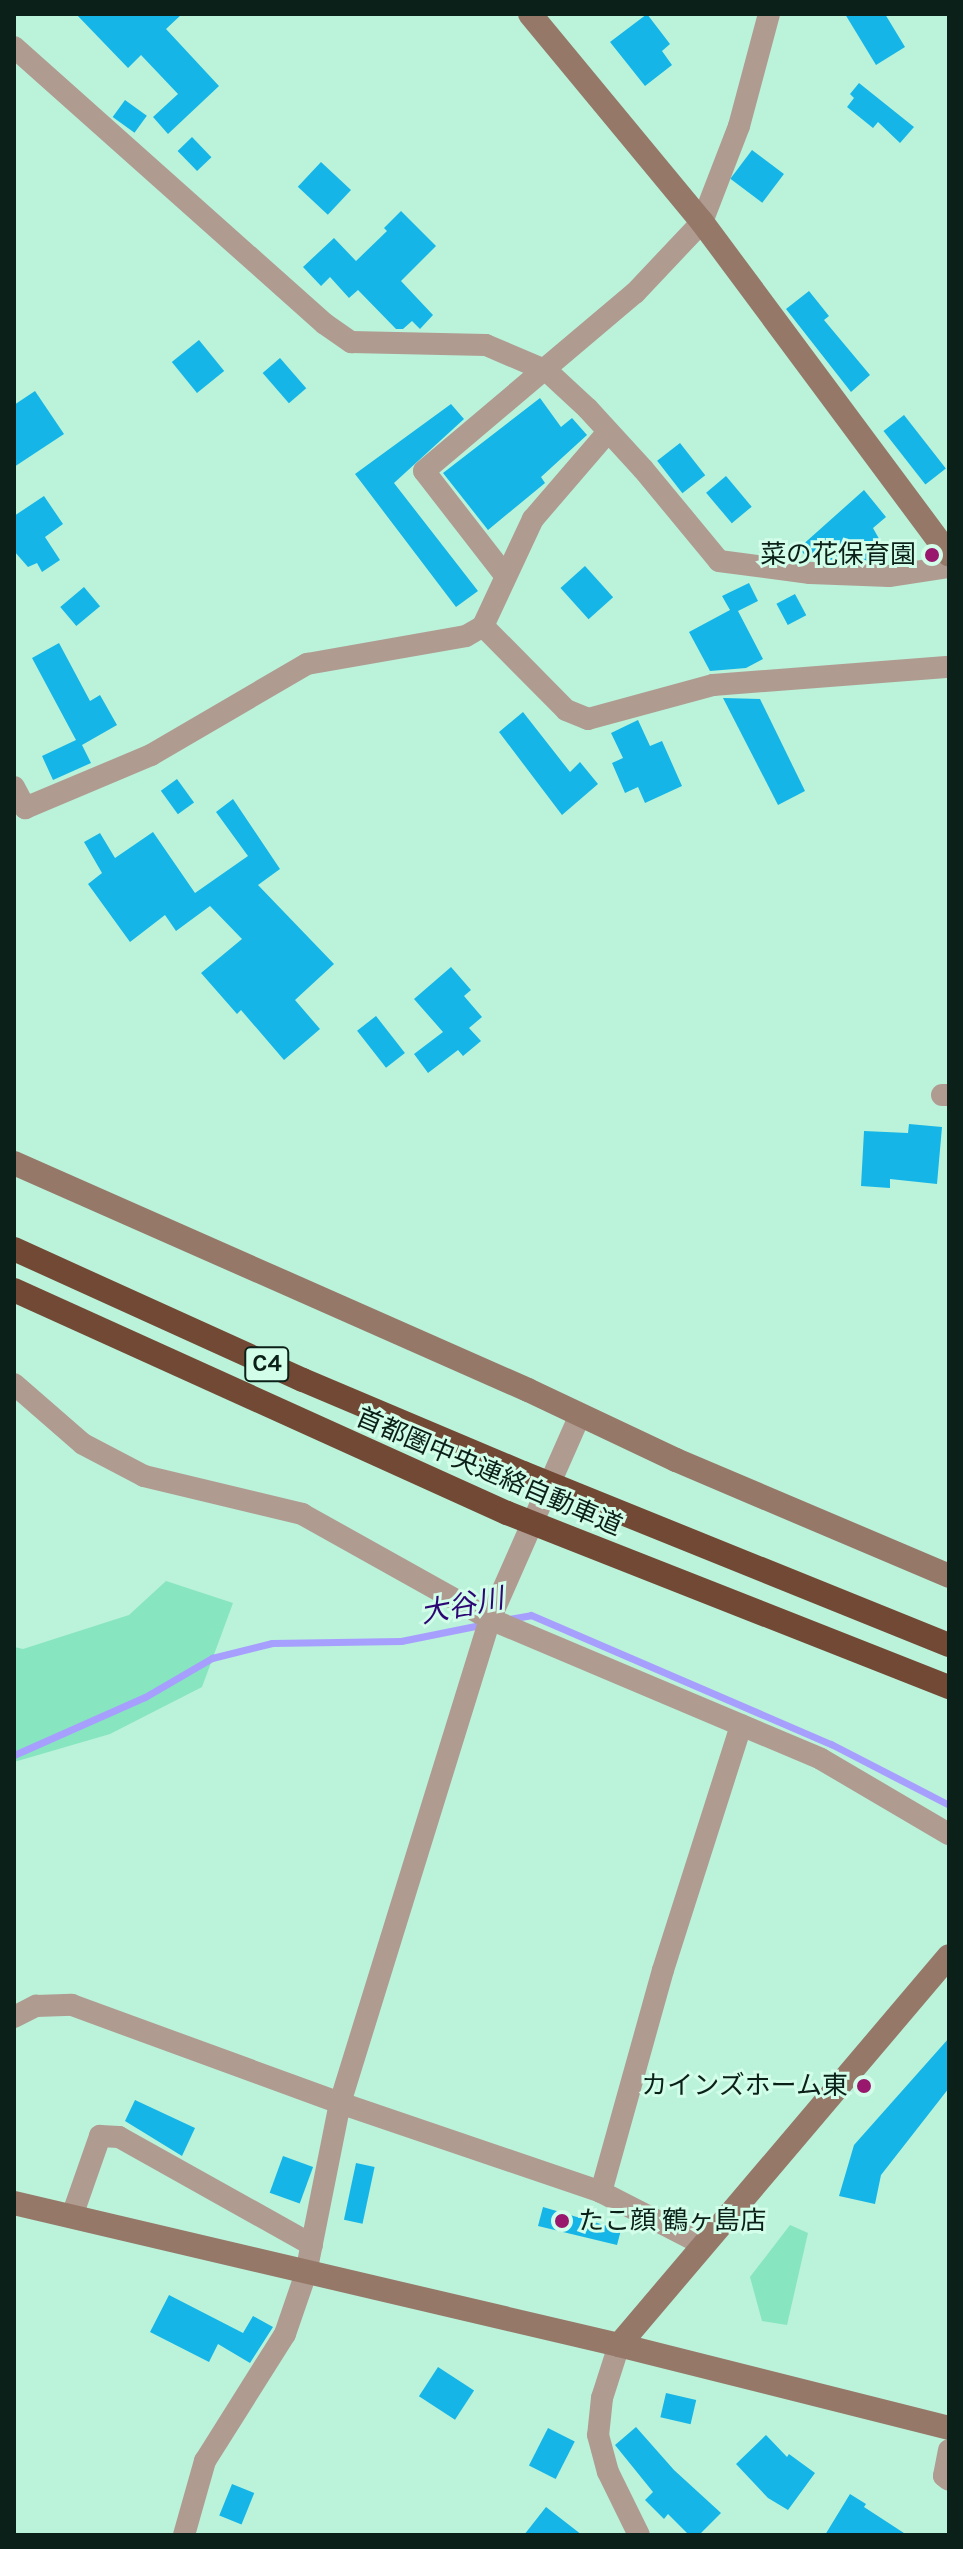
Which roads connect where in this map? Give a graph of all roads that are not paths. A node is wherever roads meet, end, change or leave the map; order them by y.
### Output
1 (530, 14) edge
2 (769, 14) edge
3 (14, 47) edge
4 (702, 222) junction
5 (547, 371) junction
6 (607, 433) junction
7 (949, 554) edge
8 (949, 567) edge
9 (504, 574) junction
10 (483, 626) junction
11 (949, 667) edge
12 (14, 787) edge
13 (14, 1163) edge
14 (14, 1249) edge
15 (14, 1290) edge
16 (14, 1384) edge
17 (580, 1415) junction
18 (949, 1576) edge
19 (490, 1619) junction
20 (949, 1645) edge
21 (949, 1687) edge
22 (741, 1725) junction
23 (949, 1834) edge
24 (949, 1956) edge
25 (14, 2017) edge
26 (340, 2103) junction
27 (601, 2192) junction
28 (14, 2203) edge
29 (72, 2216) junction
30 (702, 2244) junction
31 (312, 2245) junction
32 (306, 2273) junction
33 (619, 2345) junction
34 (949, 2428) edge
35 (949, 2450) edge
36 (949, 2480) edge
37 (184, 2535) edge
38 (639, 2535) edge

1 - 4 street
2 - 4 street
3 - 5 street
4 - 5 street
4 - 7 street
5 - 6 street
5 - 9 street
6 - 8 street
6 - 9 street
9 - 10 street
10 - 11 street
10 - 12 street
13 - 17 street
14 - 20 highway, 首都圏中央連絡自動車道 / C4, bridge
15 - 21 highway, 首都圏中央連絡自動車道 / C4, bridge
16 - 19 street
17 - 18 street
17 - 19 street
19 - 22 street
19 - 26 street
22 - 23 street
22 - 27 street
24 - 30 street
25 - 26 street
26 - 27 street
26 - 31 street
27 - 30 street
28 - 29 street
29 - 31 street
29 - 32 street
30 - 33 street
31 - 32 street
32 - 33 street
32 - 37 street
33 - 34 street
33 - 38 street
35 - 36 street

